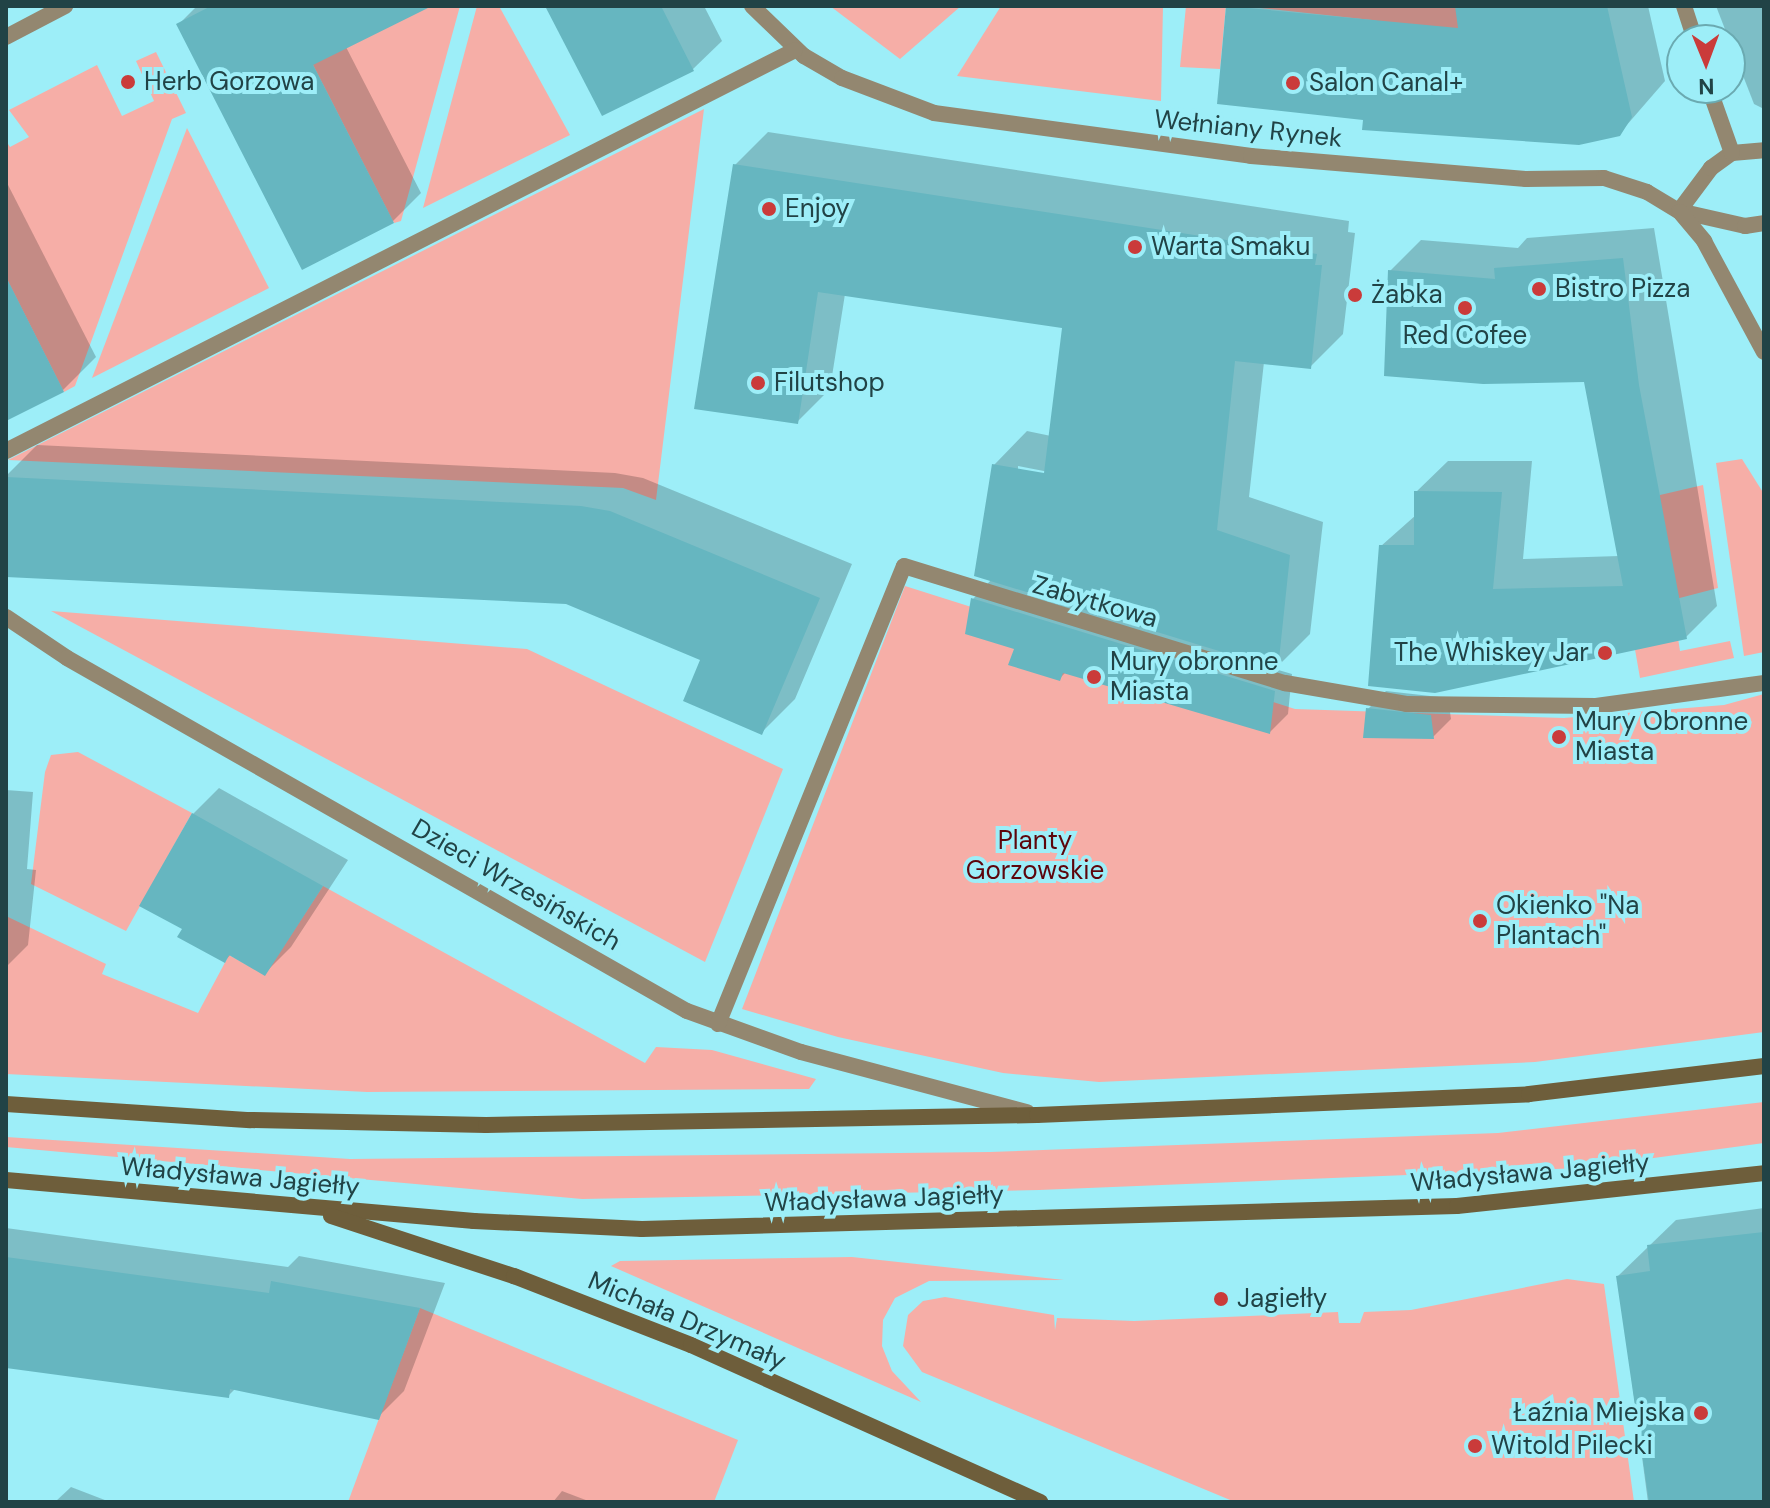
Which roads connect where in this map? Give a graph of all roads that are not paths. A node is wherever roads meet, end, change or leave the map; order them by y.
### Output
1 (65, 6) edge
2 (752, 6) edge
3 (6, 37) edge
4 (795, 50) junction
5 (1715, 104) edge
6 (1764, 150) edge
7 (1732, 153) junction
8 (1679, 211) junction
9 (1764, 223) edge
10 (1764, 352) edge
11 (6, 451) edge
12 (6, 617) edge
13 (1764, 683) edge
14 (718, 1024) junction
15 (1764, 1066) edge
16 (6, 1104) edge
17 (1037, 1115) junction
18 (1764, 1173) edge
19 (6, 1180) edge
20 (307, 1208) junction
21 (1040, 1502) edge

1 - 3 street
2 - 4 street, Wełniany Rynek
4 - 8 street, Wełniany Rynek
4 - 11 street
5 - 7 street
6 - 7 street
7 - 8 street
8 - 9 street, Wełniany Rynek
8 - 10 street
12 - 14 street, Dzieci Wrzesińskich
13 - 14 street, Zabytkowa
14 - 17 street, Dzieci Wrzesińskich
15 - 17 main road, Władysława Jagiełły
16 - 17 main road, Władysława Jagiełły
18 - 20 main road, Władysława Jagiełły
19 - 20 main road, Władysława Jagiełły
20 - 21 main road, Michała Drzymały

